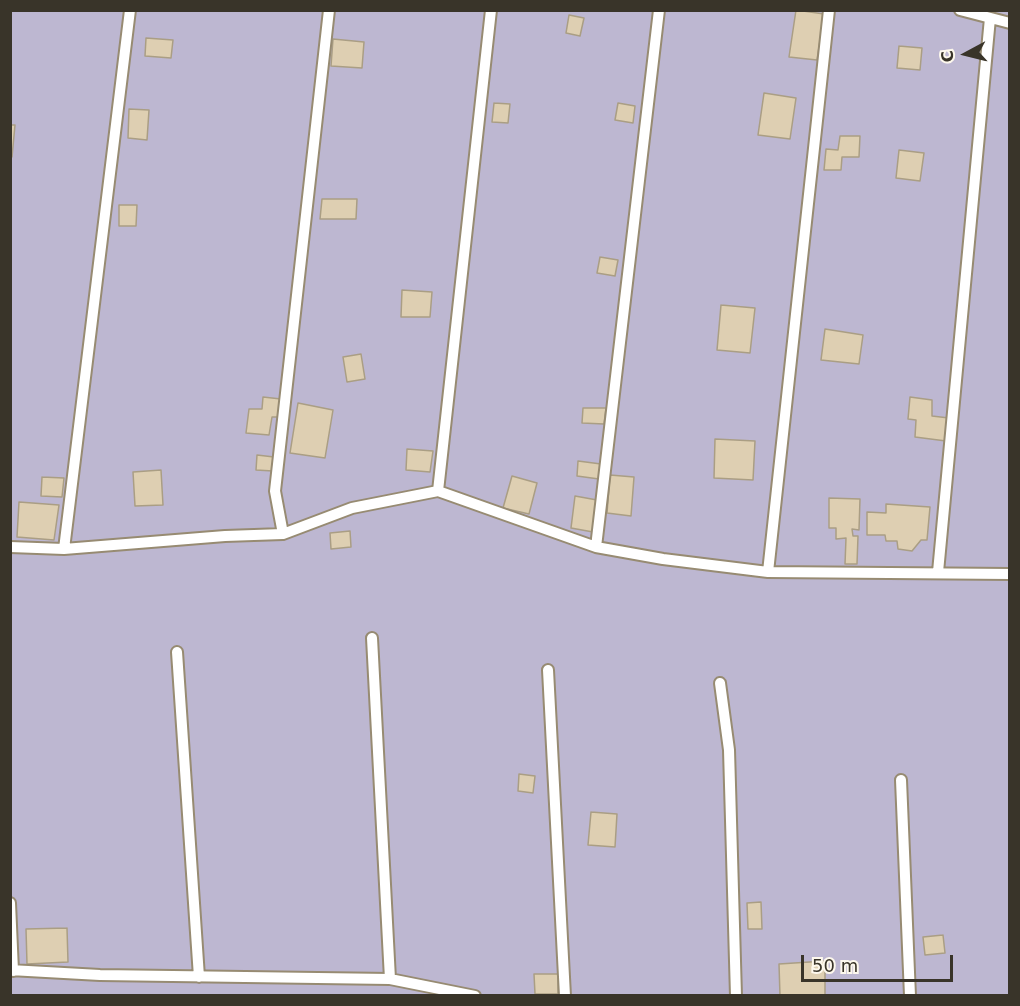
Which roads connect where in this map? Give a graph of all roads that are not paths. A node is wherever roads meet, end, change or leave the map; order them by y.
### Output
1 (130, 10) edge
2 (329, 10) edge
3 (491, 10) edge
4 (659, 10) edge
5 (829, 10) edge
6 (960, 10) edge
7 (990, 18) junction
8 (1010, 23) edge
9 (438, 491) junction
10 (283, 534) junction
11 (10, 547) edge
12 (596, 547) junction
13 (64, 549) junction
14 (768, 572) junction
15 (938, 572) junction
16 (1010, 574) edge
17 (372, 638) dead end
18 (177, 652) dead end
19 (548, 670) dead end
20 (720, 683) dead end
21 (901, 780) dead end
22 (10, 903) edge
23 (12, 970) edge
24 (199, 977) junction
25 (390, 979) junction
26 (475, 996) edge
27 (565, 996) edge
28 (736, 996) edge
29 (910, 996) edge

1 - 13 lane
2 - 10 lane
3 - 9 lane
4 - 12 lane
5 - 14 lane
6 - 7 lane
7 - 8 lane
7 - 15 lane
9 - 10 lane
9 - 12 lane
10 - 13 lane
11 - 13 lane
12 - 14 lane
14 - 15 lane
15 - 16 lane
17 - 25 lane
18 - 24 lane
19 - 27 lane
20 - 28 lane
21 - 29 lane
22 - 23 lane
23 - 24 lane
24 - 25 lane
25 - 26 lane

